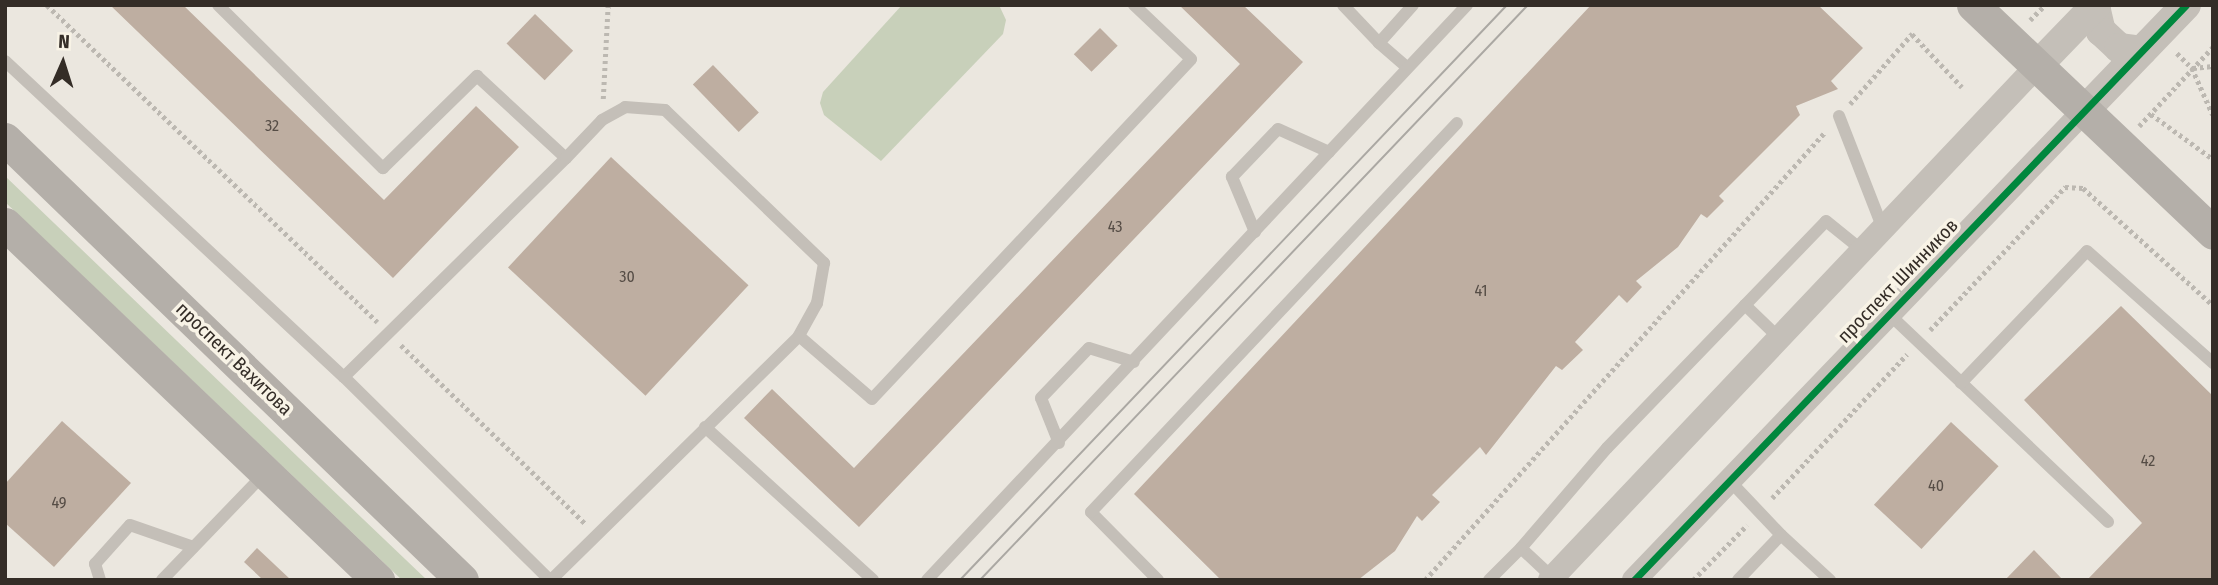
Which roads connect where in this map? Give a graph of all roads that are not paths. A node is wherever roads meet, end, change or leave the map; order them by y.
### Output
1 (218, 5) edge
2 (1134, 5) edge
3 (1343, 5) edge
4 (1413, 5) edge
5 (1467, 5) edge
6 (1973, 5) edge
7 (2186, 5) edge
8 (2095, 6) edge
9 (1379, 43) junction
10 (2156, 48) junction
11 (5, 61) edge
12 (2037, 66) junction
13 (1407, 67) junction
14 (2084, 111) junction
15 (1839, 116) road end
16 (1457, 123) dead end
17 (5, 139) edge
18 (1329, 152) junction
19 (566, 158) junction
20 (5, 223) edge
21 (1883, 229) junction
22 (1255, 232) junction
23 (2213, 233) edge
24 (1863, 251) junction
25 (1745, 305) junction
26 (1889, 314) junction
27 (799, 336) junction
28 (1779, 338) junction
29 (1134, 362) junction
30 (2213, 363) edge
31 (344, 377) junction
32 (1961, 383) junction
33 (705, 427) junction
34 (1059, 443) junction
35 (265, 474) junction
36 (1729, 480) junction
37 (2108, 522) dead end
38 (1781, 535) junction
39 (194, 547) junction
40 (1521, 548) junction
41 (1551, 579) edge
42 (100, 580) edge
43 (162, 580) edge
44 (378, 580) edge
45 (462, 580) edge
46 (550, 580) edge
47 (873, 580) edge
48 (927, 580) edge
49 (1158, 580) edge
50 (1489, 580) edge
51 (1634, 580) edge
52 (1738, 580) edge
53 (1830, 580) edge

1 - 19 lane
2 - 27 lane
3 - 9 lane
4 - 9 lane
5 - 13 lane
6 - 12 main road
7 - 10 street, проспект Шинников
8 - 10 street
8 - 12 street
9 - 13 lane
10 - 14 street, проспект Шинников
11 - 31 lane
12 - 14 main road
12 - 21 street
13 - 18 lane
14 - 23 main road
14 - 26 street, проспект Шинников
15 - 21 lane
16 - 49 lane
17 - 45 main road, проспект Вахитова
18 - 22 lane
18 - 22 lane
19 - 27 lane
19 - 31 lane
20 - 35 main road
21 - 24 street
22 - 29 lane
24 - 25 lane
24 - 28 street
25 - 28 lane
25 - 40 lane
26 - 32 lane
26 - 36 street, проспект Шинников
27 - 33 lane
28 - 41 street
29 - 34 lane
29 - 34 lane
30 - 32 lane
31 - 46 lane
32 - 37 lane
33 - 46 lane
33 - 47 lane
34 - 48 lane
35 - 39 lane
35 - 44 main road
36 - 38 lane
36 - 51 street, проспект Шинников
38 - 52 lane
38 - 53 lane
39 - 42 lane
39 - 43 lane
40 - 41 lane
40 - 50 lane

